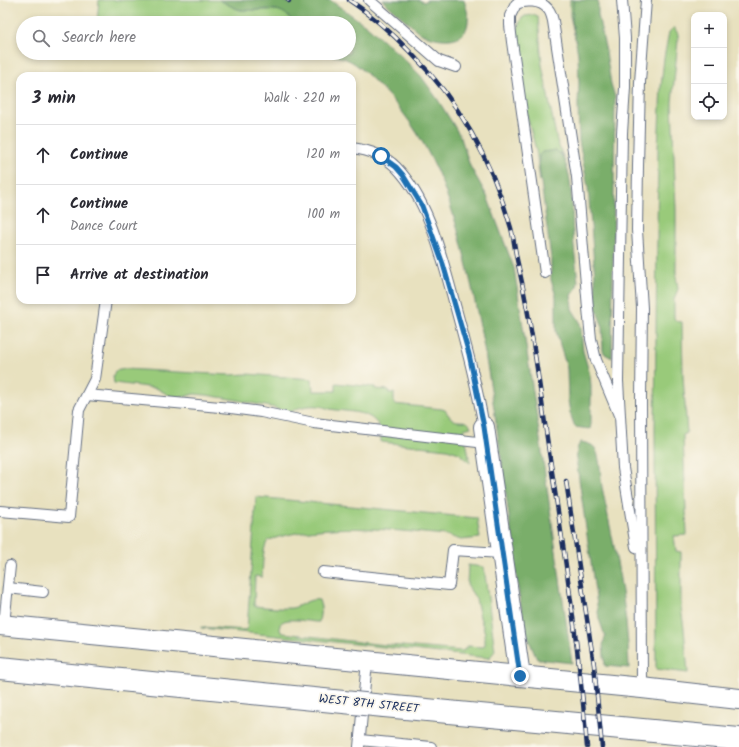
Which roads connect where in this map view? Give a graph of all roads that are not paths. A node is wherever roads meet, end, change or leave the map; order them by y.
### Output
1 (369, 0) edge
2 (622, 0) edge
3 (646, 0) edge
4 (456, 67) dead end
5 (356, 149) edge
6 (546, 273) dead end
7 (105, 304) edge
8 (87, 395) junction
9 (620, 414) junction
10 (485, 435) junction
11 (0, 511) edge
12 (502, 553) junction
13 (10, 566) dead end
14 (323, 572) dead end
15 (641, 587) junction
16 (8, 588) junction
17 (43, 592) dead end
18 (2, 625) edge
19 (367, 661) junction
20 (0, 668) edge
21 (520, 676) junction
22 (642, 688) junction
23 (739, 699) edge
24 (739, 739) edge
25 (359, 743) edge
26 (431, 747) edge

1 - 4 lane
2 - 9 lane
3 - 15 lane
5 - 10 lane
6 - 9 lane
7 - 8 lane
8 - 10 lane
8 - 11 lane
9 - 15 lane
10 - 12 street
12 - 14 lane
12 - 21 street
13 - 16 lane
15 - 22 lane
16 - 17 lane
16 - 18 lane
18 - 19 street
19 - 21 street
19 - 25 lane
20 - 24 main road, WEST 8TH STREET, bridge
21 - 22 street
22 - 23 street
25 - 26 lane

